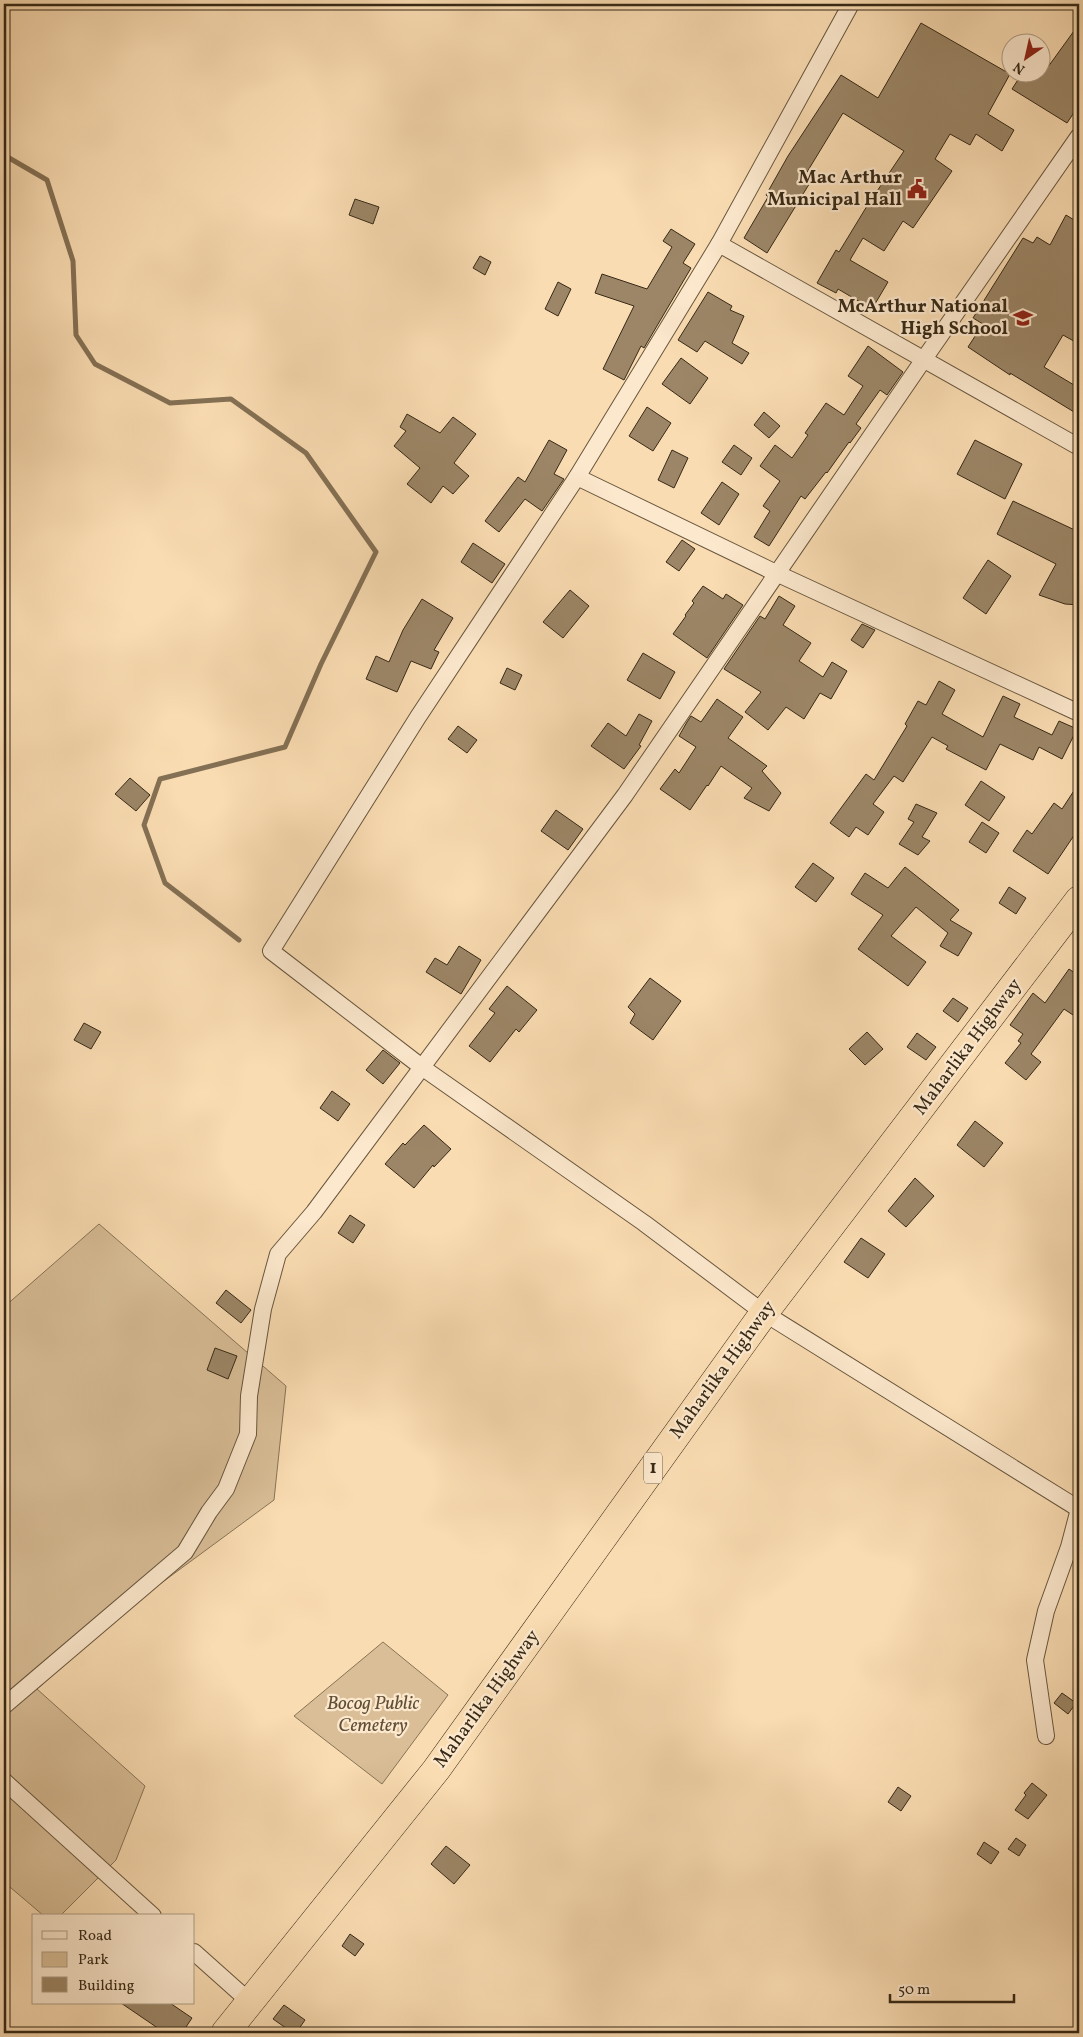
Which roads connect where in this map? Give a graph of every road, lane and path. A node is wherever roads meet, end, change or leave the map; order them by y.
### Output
1 (852, 4) edge
2 (1079, 136) edge
3 (719, 244) junction
4 (924, 359) junction
5 (1079, 447) edge
6 (577, 477) junction
7 (776, 574) junction
8 (1079, 713) edge
9 (1079, 900) edge
10 (423, 1068) junction
11 (764, 1313) junction
12 (1079, 1509) edge
13 (4, 1706) edge
14 (1046, 1736) dead end
15 (4, 1781) edge
16 (151, 1914) edge
17 (195, 1953) edge
18 (250, 2002) junction
19 (225, 2033) edge

1 - 3 street
2 - 4 street
3 - 4 street
3 - 6 street
4 - 5 street
4 - 7 street
6 - 7 street
6 - 10 street
7 - 8 street
7 - 10 street
9 - 11 highway, Maharlika Highway / 1
10 - 11 street
10 - 13 street
11 - 12 street
11 - 18 highway, Maharlika Highway / 1
12 - 14 street
15 - 16 street
17 - 18 street
18 - 19 highway, Maharlika Highway / 1

